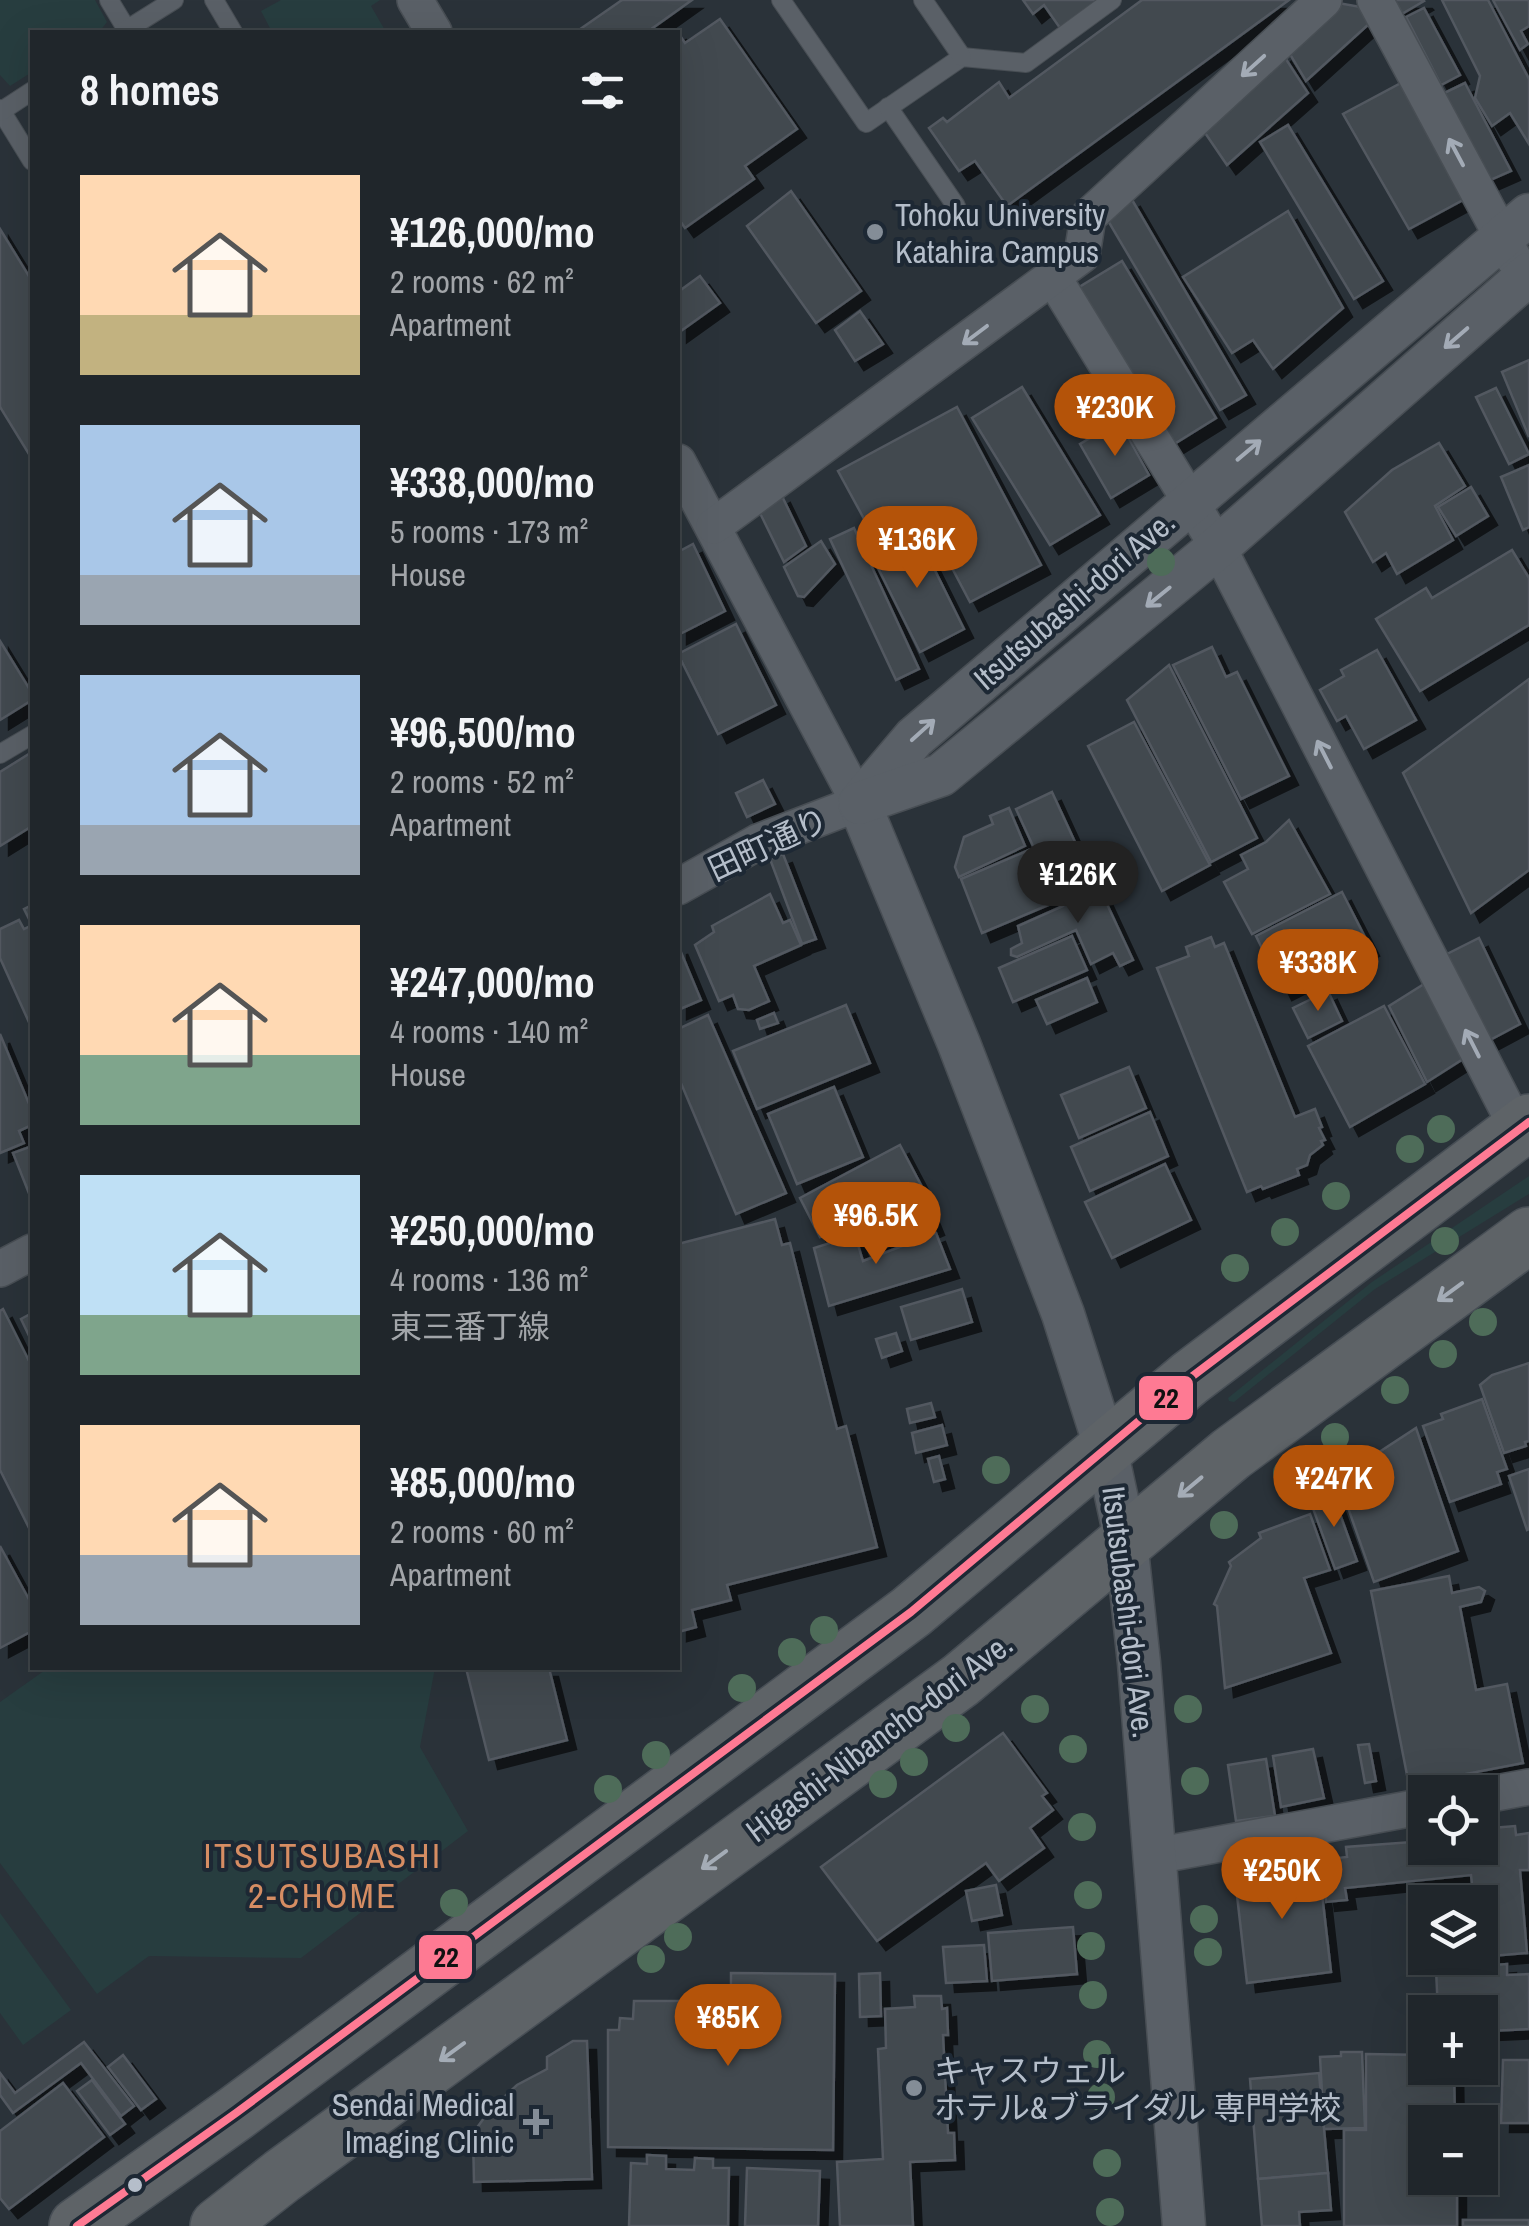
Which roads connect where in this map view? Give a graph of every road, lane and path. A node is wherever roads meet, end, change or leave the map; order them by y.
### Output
1 (109, 0) edge
2 (174, 0) edge
3 (214, 0) edge
4 (415, 0) edge
5 (780, 0) edge
6 (923, 0) edge
7 (1112, 0) edge
8 (1324, 0) edge
9 (1375, 0) edge
10 (124, 30) edge
11 (127, 30) edge
12 (232, 30) edge
13 (433, 30) edge
14 (962, 57) junction
15 (30, 92) edge
16 (888, 107) junction
17 (0, 110) edge
18 (30, 158) edge
19 (956, 206) dead end
20 (1515, 226) edge
21 (1053, 277) junction
22 (1527, 280) edge
23 (680, 466) edge
24 (1190, 500) junction
25 (714, 526) junction
26 (1218, 547) junction
27 (30, 736) edge
28 (0, 754) edge
29 (859, 804) junction
30 (680, 886) edge
31 (1523, 1126) edge
32 (1526, 1250) edge
33 (30, 1253) edge
34 (0, 1268) edge
35 (1106, 1448) junction
36 (1126, 1541) junction
37 (1529, 1787) edge
38 (1498, 1793) edge
39 (1408, 1809) edge
40 (1155, 1856) junction
41 (230, 2221) edge
42 (77, 2226) edge
43 (1184, 2226) edge

1 - 10 lane
2 - 11 lane
3 - 12 lane
4 - 13 street
5 - 16 lane
6 - 14 lane
7 - 14 lane
8 -> 21 street
20 -> 9 street
14 - 16 lane
15 - 17 lane
16 - 19 lane
17 - 18 lane
20 - 22 street
24 -> 20 street, Itsutsubashi-dori Ave.
21 - 24 street
21 -> 25 street
22 -> 26 street, Itsutsubashi-dori Ave.
23 - 25 street
24 - 26 street
29 -> 24 street, Itsutsubashi-dori Ave.
25 - 29 street
26 -> 29 street, Itsutsubashi-dori Ave.
31 -> 26 street
27 - 28 lane
29 - 30 street, 田町通り
29 - 35 street, Itsutsubashi-dori Ave.
31 - 35 highway
32 -> 36 highway, Higashi-Nibancho-dori Ave.
33 - 34 street
35 - 36 street, Itsutsubashi-dori Ave.
35 - 42 highway
36 - 40 street, Itsutsubashi-dori Ave.
36 -> 41 highway, Higashi-Nibancho-dori Ave.
37 - 38 street
39 - 40 street
40 - 43 street, Itsutsubashi-dori Ave.

